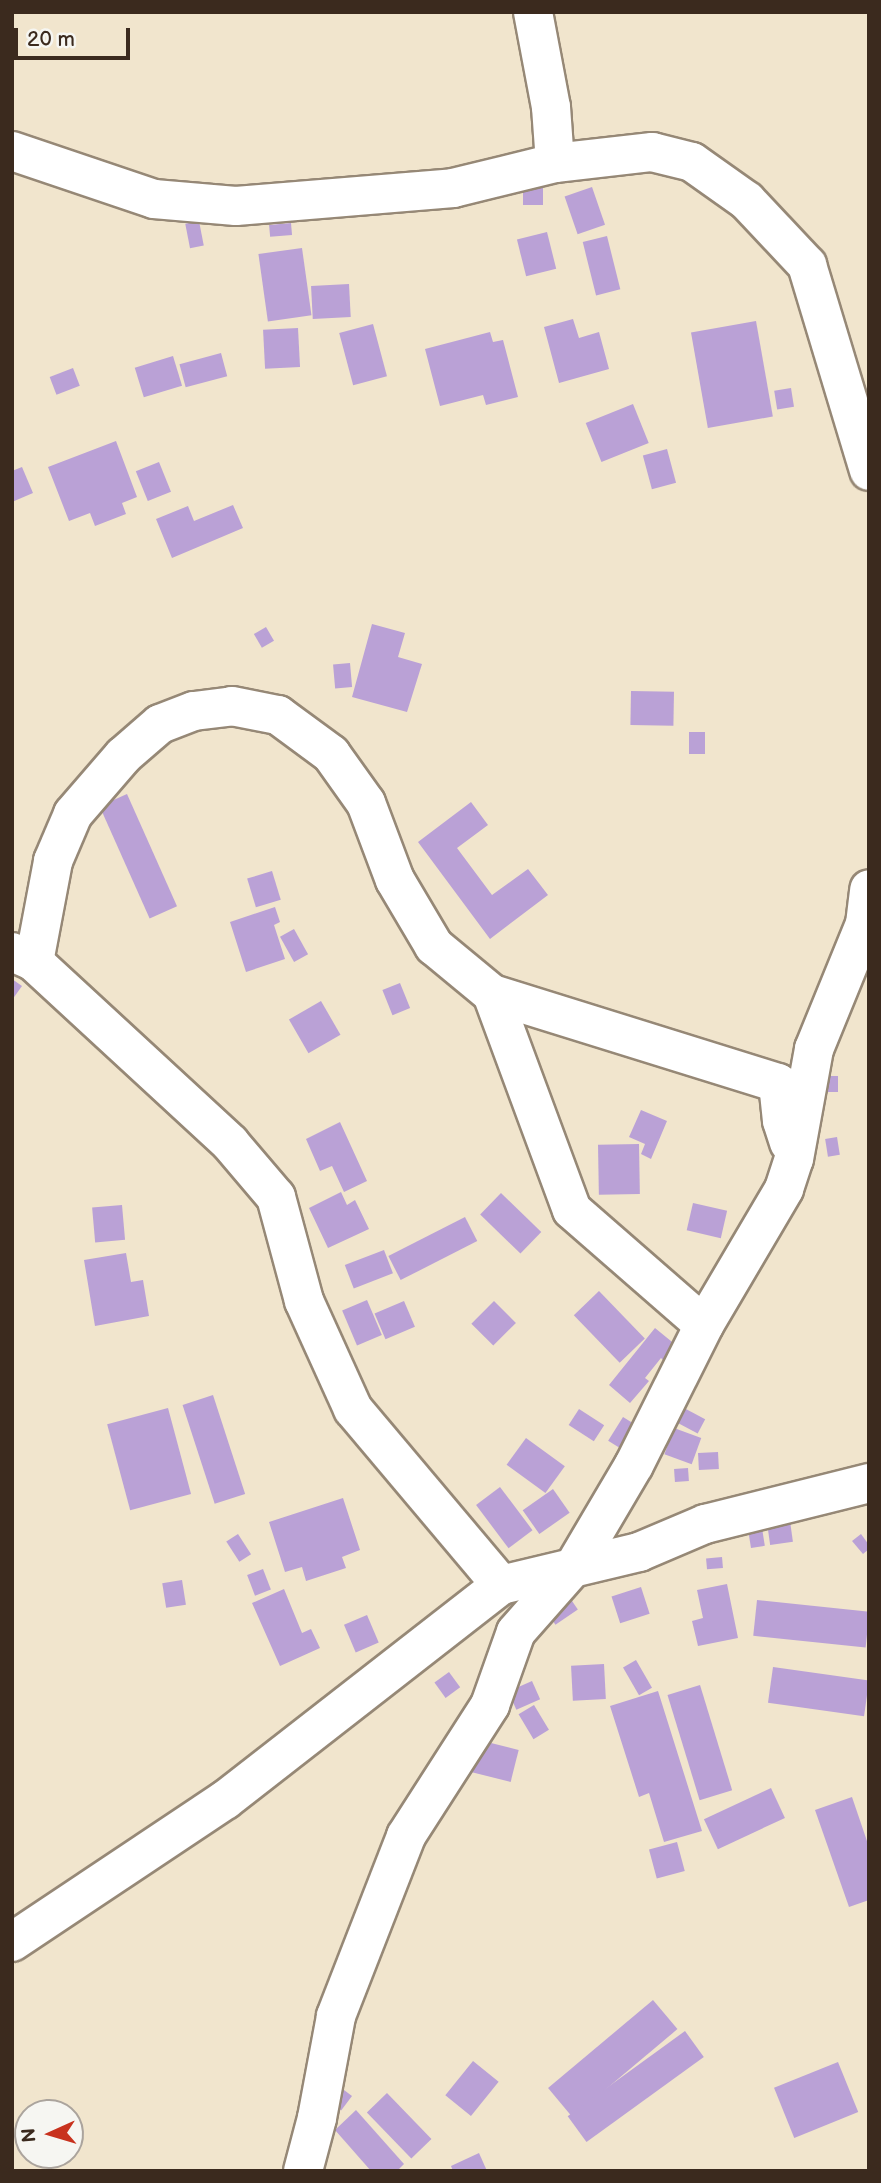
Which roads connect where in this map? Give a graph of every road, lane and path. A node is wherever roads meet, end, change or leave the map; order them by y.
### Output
1 (533, 12) edge
2 (12, 151) edge
3 (555, 163) junction
4 (869, 471) edge
5 (869, 889) edge
6 (23, 957) edge
7 (492, 994) junction
8 (794, 1159) junction
9 (704, 1325) junction
10 (867, 1487) edge
11 (575, 1565) junction
12 (501, 1585) junction
13 (12, 1942) edge
14 (303, 2171) edge

1 - 3 street
2 - 3 street
3 - 4 street
5 - 8 street
6 - 7 street
6 - 12 street
7 - 8 street
7 - 9 street
8 - 9 street
9 - 11 street
10 - 11 street
11 - 12 street
11 - 14 street
12 - 13 street

